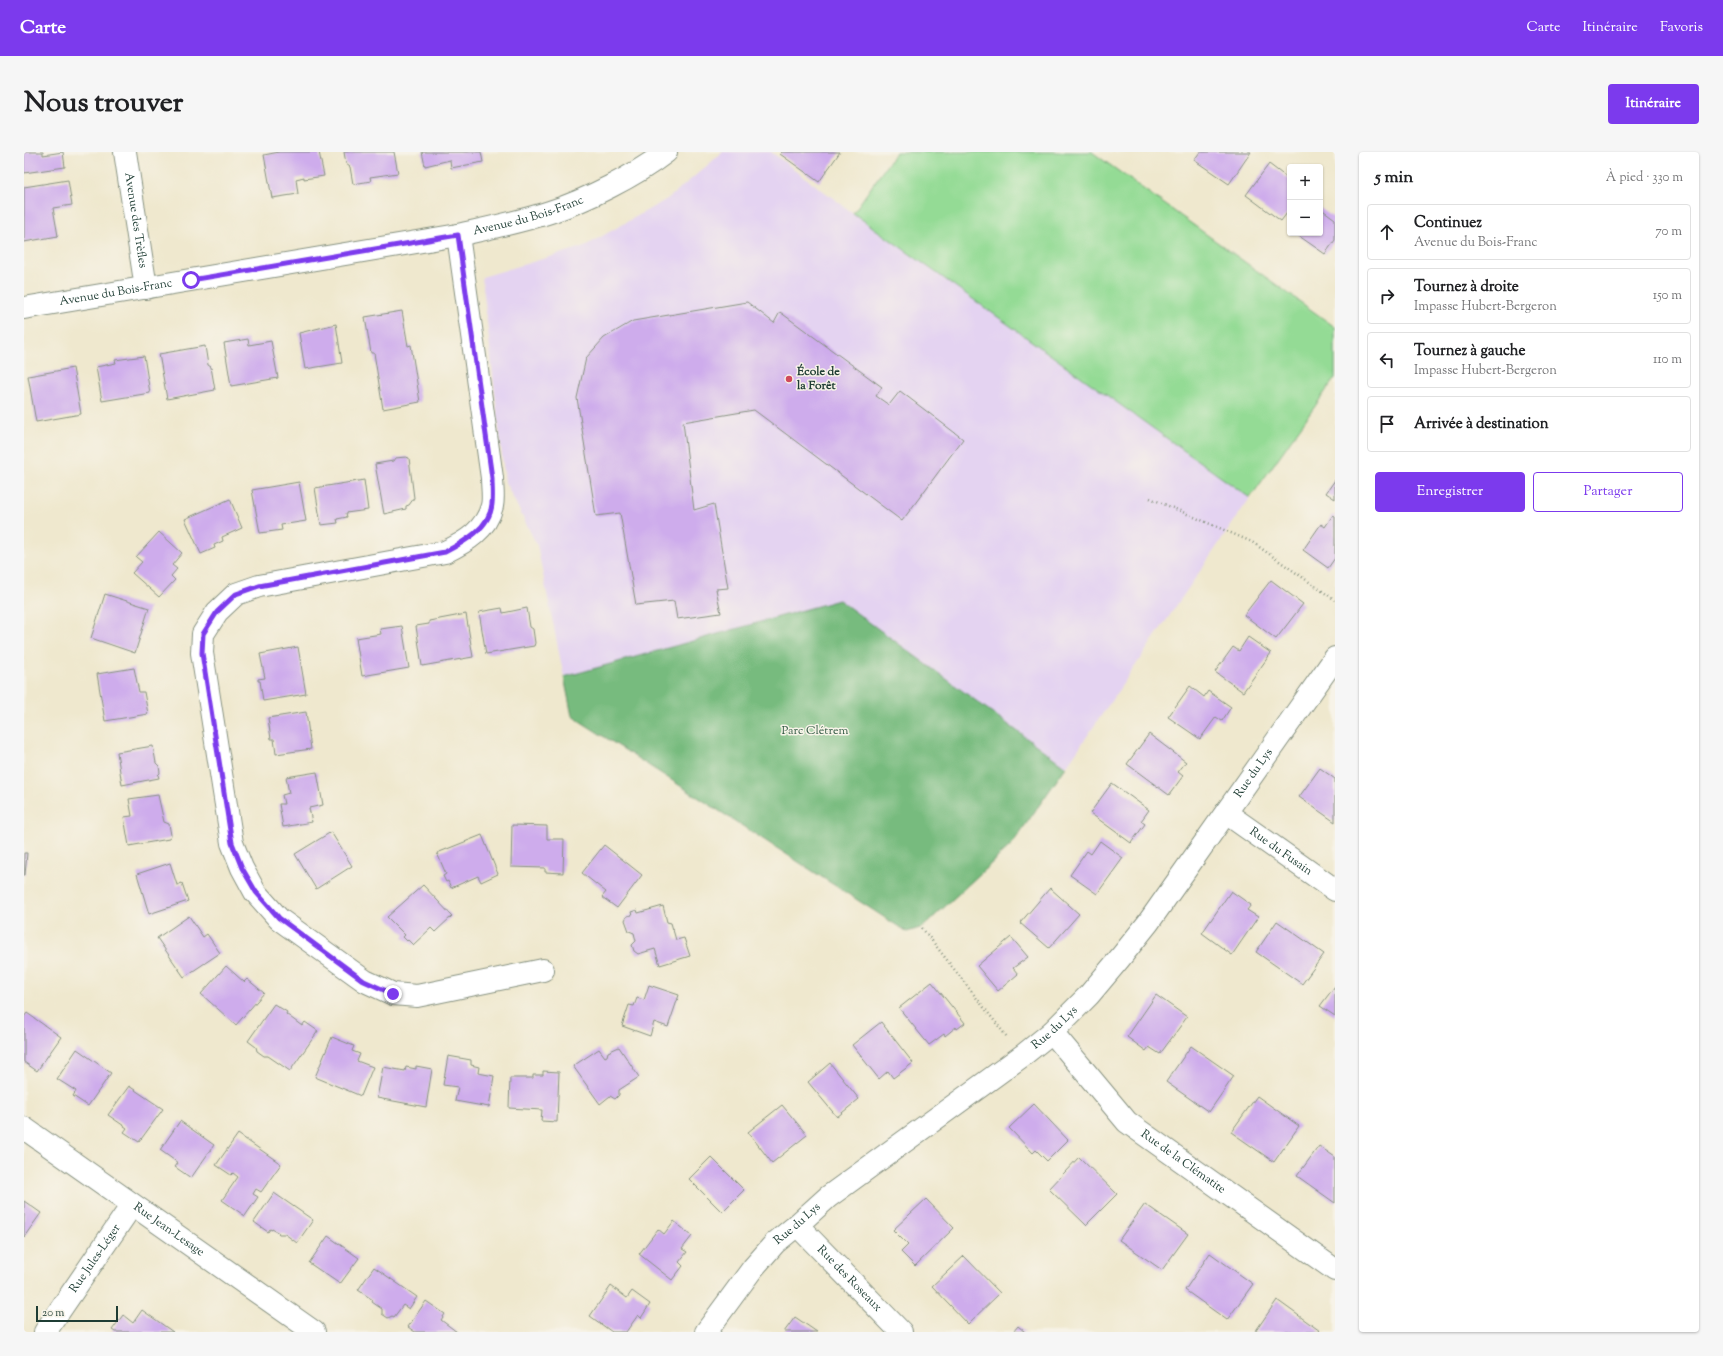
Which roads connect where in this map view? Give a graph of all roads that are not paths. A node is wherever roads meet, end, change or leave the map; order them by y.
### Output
1 (125, 152) edge
2 (666, 152) edge
3 (458, 235) junction
4 (146, 288) junction
5 (24, 308) edge
6 (1335, 658) edge
7 (1226, 813) junction
8 (1335, 890) edge
9 (543, 970) dead end
10 (1052, 1032) junction
11 (24, 1128) edge
12 (132, 1204) junction
13 (797, 1225) junction
14 (1335, 1270) edge
15 (46, 1332) edge
16 (314, 1332) edge
17 (706, 1332) edge
18 (901, 1332) edge

1 - 4 street, Avenue des Trèfles
2 - 3 street, Avenue du Bois-Franc
3 - 4 street, Avenue du Bois-Franc
3 - 9 street
4 - 5 street, Avenue du Bois-Franc
6 - 7 street, Rue du Lys
7 - 8 street, Rue du Fusain
7 - 10 street, Rue du Lys
10 - 13 street, Rue du Lys
10 - 14 street, Rue de la Clématite
11 - 12 street, Rue Jean-Lesage
12 - 15 street, Rue Jules-Léger
12 - 16 street, Rue Jean-Lesage
13 - 17 street, Rue du Lys
13 - 18 street, Rue des Roseaux

